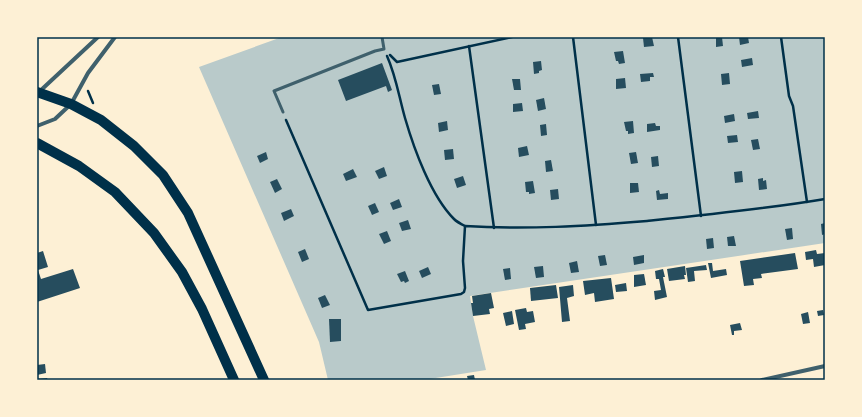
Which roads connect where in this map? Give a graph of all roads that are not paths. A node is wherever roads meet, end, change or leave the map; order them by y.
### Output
1 (98, 37) edge
2 (115, 37) edge
3 (382, 37) edge
4 (38, 92) edge
5 (71, 104) junction
6 (283, 112) road end
7 (37, 126) edge
8 (37, 143) edge
9 (825, 366) edge
10 (234, 380) edge
11 (264, 380) edge
12 (762, 380) edge

1 - 4 street
2 - 5 street
3 - 6 lane
4 - 5 main road
5 - 7 street
5 - 11 main road
8 - 10 main road
9 - 12 street

